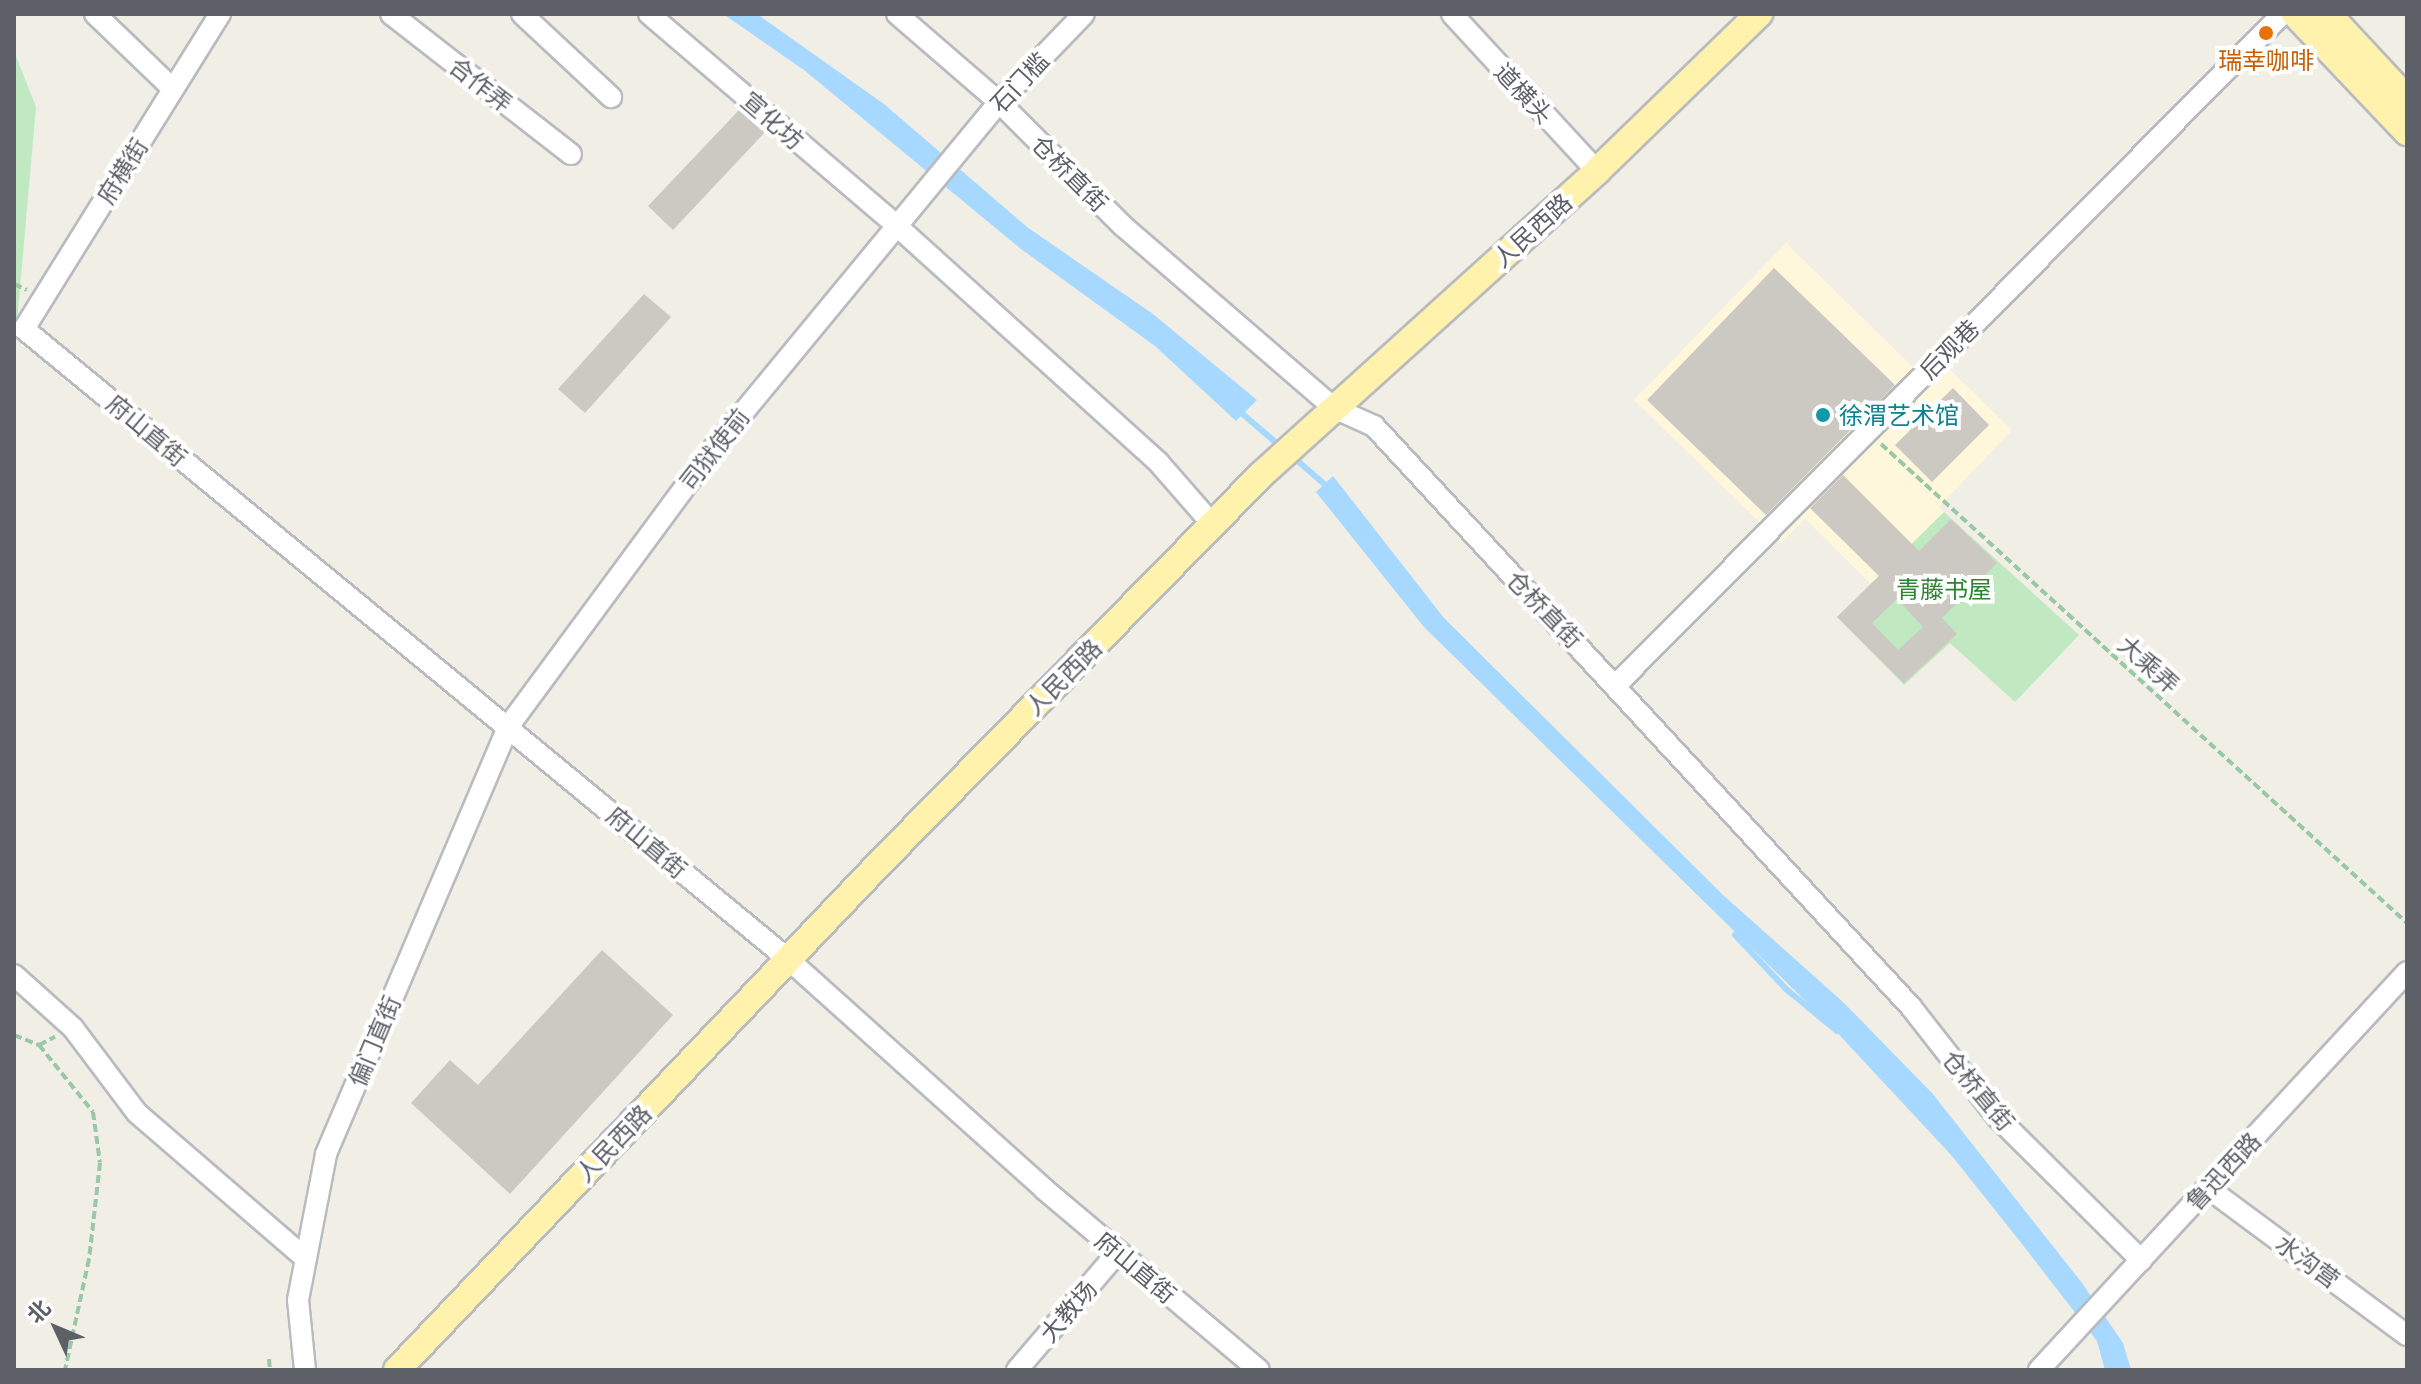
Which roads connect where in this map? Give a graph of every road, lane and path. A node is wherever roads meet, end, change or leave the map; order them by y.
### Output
1 (95, 14) edge
2 (220, 14) edge
3 (391, 14) edge
4 (522, 14) edge
5 (649, 14) edge
6 (897, 14) edge
7 (1084, 14) edge
8 (1452, 14) edge
9 (1759, 14) edge
10 (2282, 14) edge
11 (2295, 14) edge
12 (2328, 14) edge
13 (173, 89) junction
14 (611, 97) dead end
15 (2407, 99) edge
16 (999, 102) junction
17 (2407, 132) edge
18 (571, 154) dead end
19 (1597, 171) junction
20 (934, 181) joint
21 (897, 226) junction
22 (24, 329) joint
23 (1334, 408) junction
24 (1868, 431) junction
25 (1213, 525) junction
26 (1617, 684) junction
27 (508, 727) junction
28 (2407, 923) edge
29 (788, 959) junction
30 (2407, 972) edge
31 (14, 975) edge
32 (14, 1035) edge
33 (2208, 1188) junction
34 (1118, 1252) junction
35 (306, 1259) junction
36 (2141, 1260) junction
37 (2407, 1335) edge
38 (269, 1359) dead end
39 (65, 1370) edge
40 (270, 1370) edge
41 (305, 1370) edge
42 (397, 1370) edge
43 (1017, 1370) edge
44 (1259, 1370) edge
45 (2039, 1370) edge

1 - 13 street
2 - 13 street, 府横街
3 - 18 street, 合作弄
4 - 14 street
5 - 21 street, 宣化坊
6 - 16 street, 仓桥直街
7 - 16 street, 石门槛
8 - 19 street, 道横头
9 - 19 main road, 人民西路
10 - 24 street, 后观巷
11 - 17 main road
12 - 15 main road
13 - 22 street, 府横街
16 - 20 street, 石门槛
16 - 23 street, 仓桥直街
19 - 23 main road, 人民西路
20 - 21 street, 司狱使前
21 - 25 street, 宣化坊
21 - 27 street, 司狱使前
22 - 27 street, 府山直街
23 - 25 main road, 人民西路
23 - 26 street, 仓桥直街
24 - 26 street, 后观巷
24 - 28 path, 大乘弄
25 - 29 main road, 人民西路
26 - 36 street, 仓桥直街
27 - 29 street, 府山直街
27 - 35 street, 偏门直街
29 - 34 street, 府山直街
29 - 42 main road, 人民西路
30 - 33 street, 鲁迅西路
31 - 35 street
32 - 39 path
33 - 36 street, 鲁迅西路
33 - 37 street, 水沟营
34 - 43 street, 大教场
34 - 44 street, 府山直街
35 - 41 street, 偏门直街
36 - 45 street, 鲁迅西路
38 - 40 path

